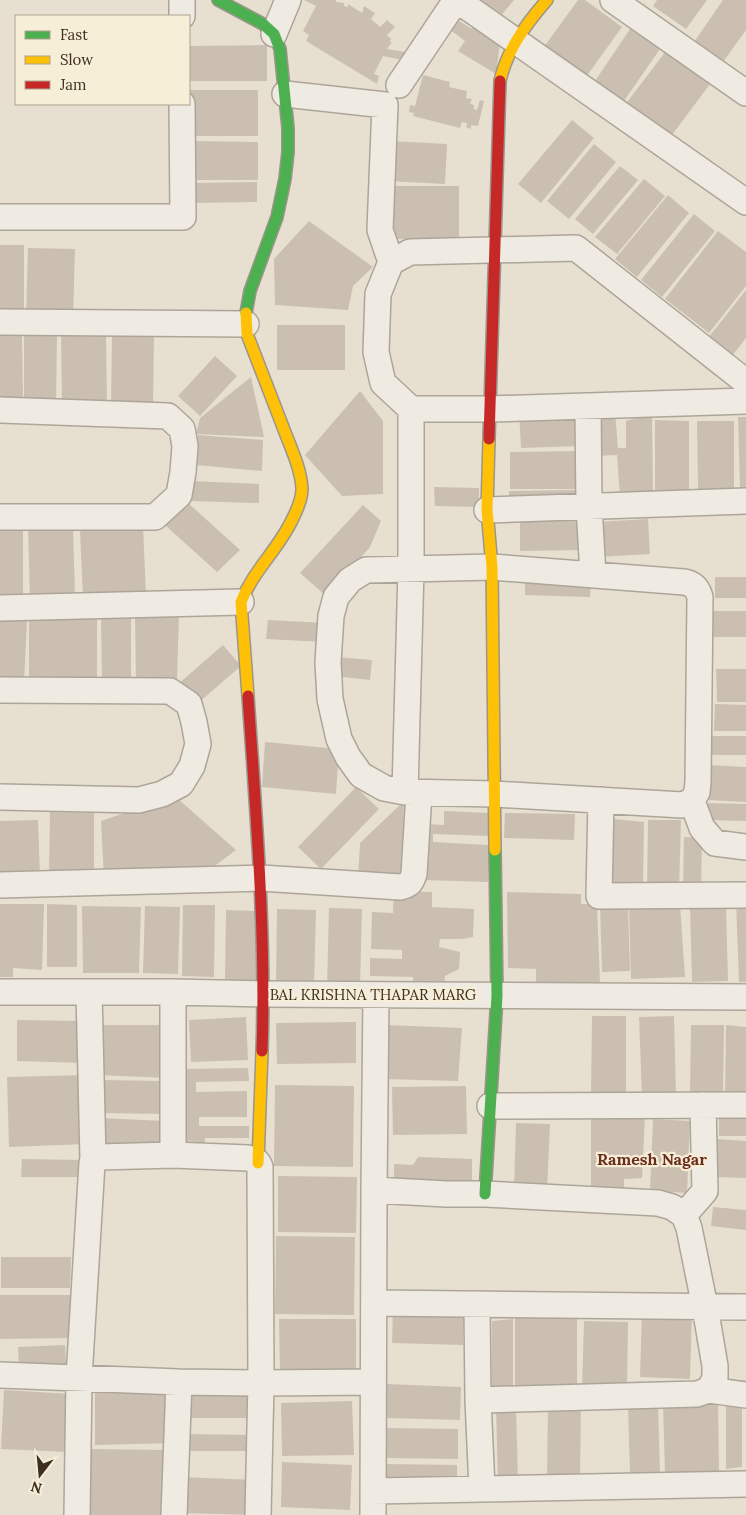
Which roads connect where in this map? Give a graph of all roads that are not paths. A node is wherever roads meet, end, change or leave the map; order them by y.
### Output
1 (182, 0) edge
2 (218, 0) edge
3 (288, 0) edge
4 (457, 0) edge
5 (547, 0) edge
6 (613, 0) edge
7 (182, 15) edge
8 (274, 34) junction
9 (516, 41) junction
10 (399, 85) dead end
11 (746, 93) edge
12 (285, 94) junction
13 (182, 105) edge
14 (746, 202) edge
15 (0, 217) edge
16 (495, 250) junction
17 (391, 262) junction
18 (0, 322) edge
19 (246, 324) junction
20 (746, 382) edge
21 (746, 401) edge
22 (588, 406) junction
23 (411, 409) junction
24 (490, 409) junction
25 (0, 410) edge
26 (746, 501) edge
27 (589, 506) junction
28 (488, 510) junction
29 (0, 517) edge
30 (492, 568) junction
31 (411, 569) junction
32 (593, 575) junction
33 (241, 602) junction
34 (0, 608) edge
35 (0, 690) edge
36 (412, 792) junction
37 (494, 794) junction
38 (0, 798) edge
39 (601, 800) junction
40 (692, 801) junction
41 (746, 847) edge
42 (261, 878) junction
43 (0, 885) edge
44 (746, 895) edge
45 (0, 992) edge
46 (89, 992) junction
47 (173, 992) junction
48 (264, 994) junction
49 (376, 995) junction
50 (497, 996) junction
51 (746, 997) edge
52 (703, 1105) junction
53 (746, 1105) edge
54 (490, 1106) junction
55 (173, 1155) junction
56 (93, 1159) junction
57 (258, 1163) junction
58 (374, 1190) junction
59 (485, 1194) junction
60 (684, 1215) junction
61 (374, 1303) junction
62 (477, 1304) junction
63 (705, 1307) junction
64 (746, 1307) edge
65 (0, 1375) edge
66 (79, 1378) junction
67 (179, 1382) junction
68 (373, 1382) junction
69 (261, 1383) junction
70 (709, 1390) junction
71 (746, 1395) edge
72 (478, 1400) junction
73 (746, 1484) edge
74 (482, 1489) junction
75 (373, 1503) edge
76 (77, 1515) edge
77 (174, 1515) edge
78 (258, 1515) edge

1 - 7 street
2 - 8 street
3 - 8 street
4 - 9 street
4 - 10 street
5 - 9 street
6 - 11 street
8 - 12 street
9 - 14 street
9 - 16 street
12 - 17 street
12 - 19 street
13 - 15 street
16 - 17 street
16 - 20 street
16 - 24 street
17 - 23 street
18 - 19 street
19 - 33 street
21 - 22 street
22 - 24 street
22 - 27 street
23 - 24 street
23 - 31 street
24 - 28 street
25 - 29 street
26 - 27 street
27 - 28 street
27 - 32 street
28 - 30 street
30 - 31 street
30 - 32 street
30 - 37 street
31 - 36 street
31 - 36 street
32 - 40 street
33 - 34 street
33 - 42 street
35 - 38 street
36 - 37 street
36 - 42 street
37 - 39 street
37 - 50 street
39 - 40 street
39 - 44 street
40 - 41 street
42 - 43 street
42 - 48 street
45 - 46 street, BAL KRISHNA THAPAR MARG
46 - 47 street, BAL KRISHNA THAPAR MARG
46 - 56 street
47 - 48 street, BAL KRISHNA THAPAR MARG
47 - 55 street
48 - 49 street, BAL KRISHNA THAPAR MARG
48 - 57 street
49 - 50 street, BAL KRISHNA THAPAR MARG
49 - 58 street
50 - 51 street, BAL KRISHNA THAPAR MARG
50 - 54 street
52 - 53 street
52 - 54 street
52 - 60 street
54 - 59 street
55 - 56 street
55 - 57 street
56 - 66 street
57 - 69 street
58 - 59 street
58 - 61 street
59 - 60 street
60 - 63 street
61 - 62 street
61 - 68 street
62 - 63 street
62 - 72 street
63 - 64 street
63 - 70 street
65 - 66 street
66 - 67 street
66 - 76 street
67 - 69 street
67 - 77 street
68 - 69 street
68 - 75 street
69 - 78 street
70 - 71 street
70 - 72 street
72 - 74 street
73 - 74 street
74 - 75 street

